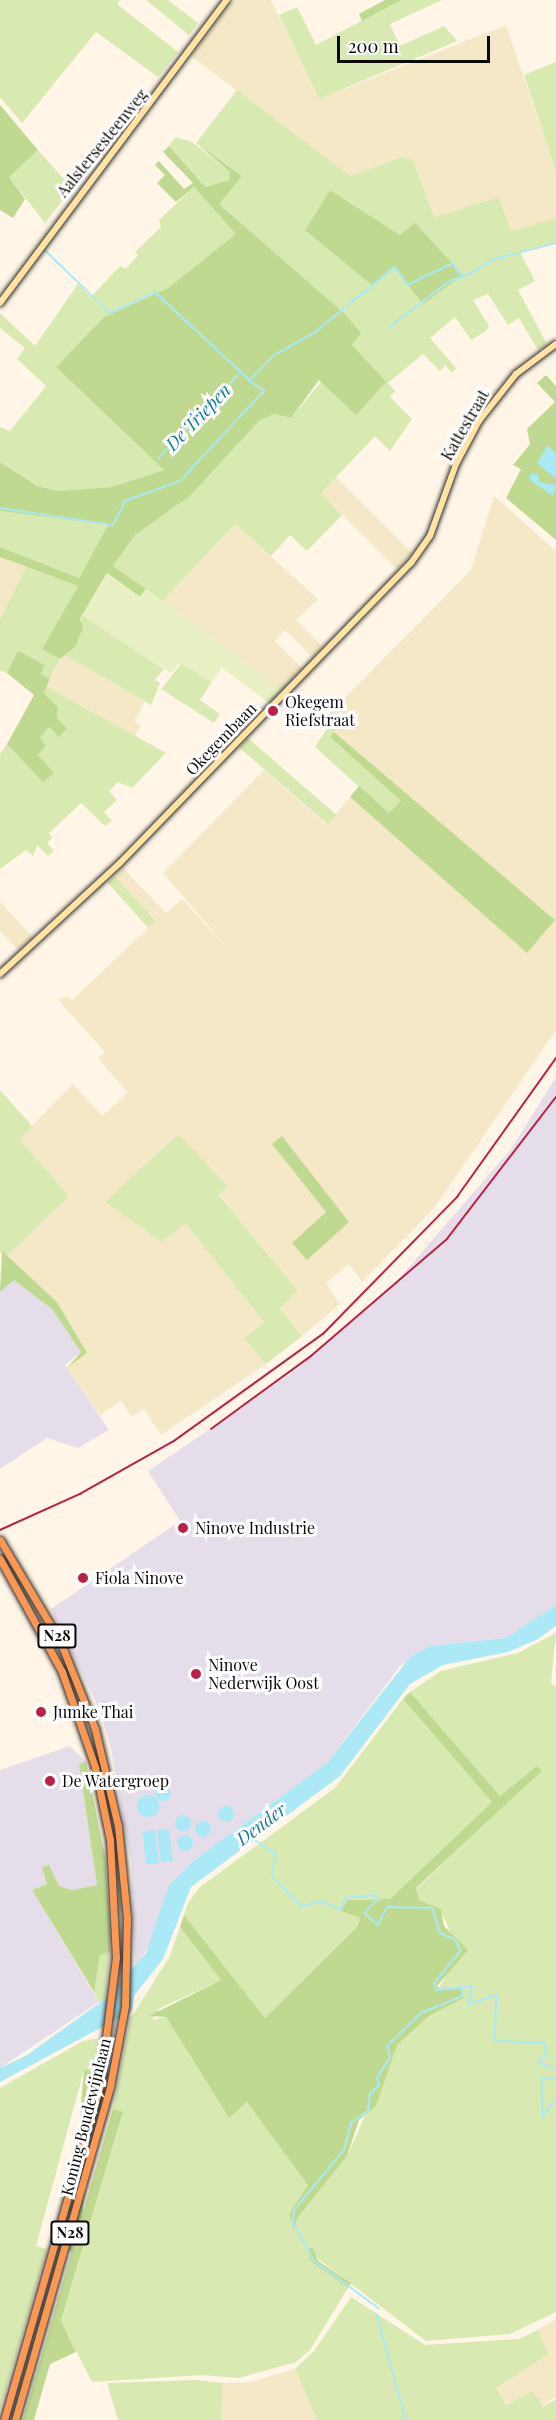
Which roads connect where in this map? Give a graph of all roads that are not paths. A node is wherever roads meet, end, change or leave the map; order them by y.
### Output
1 (226, 0) edge
2 (0, 303) edge
3 (556, 344) edge
4 (453, 473) joint
5 (0, 974) edge
6 (0, 1539) edge
7 (0, 1558) edge
8 (4, 2420) edge
9 (15, 2420) edge

1 - 2 main road, Aalstersesteenweg
3 - 4 main road, Kattestraat
4 - 5 main road, Okegembaan
6 - 9 highway, Koning Boudewijnlaan / N28
7 - 8 highway, Koning Boudewijnlaan / N28

